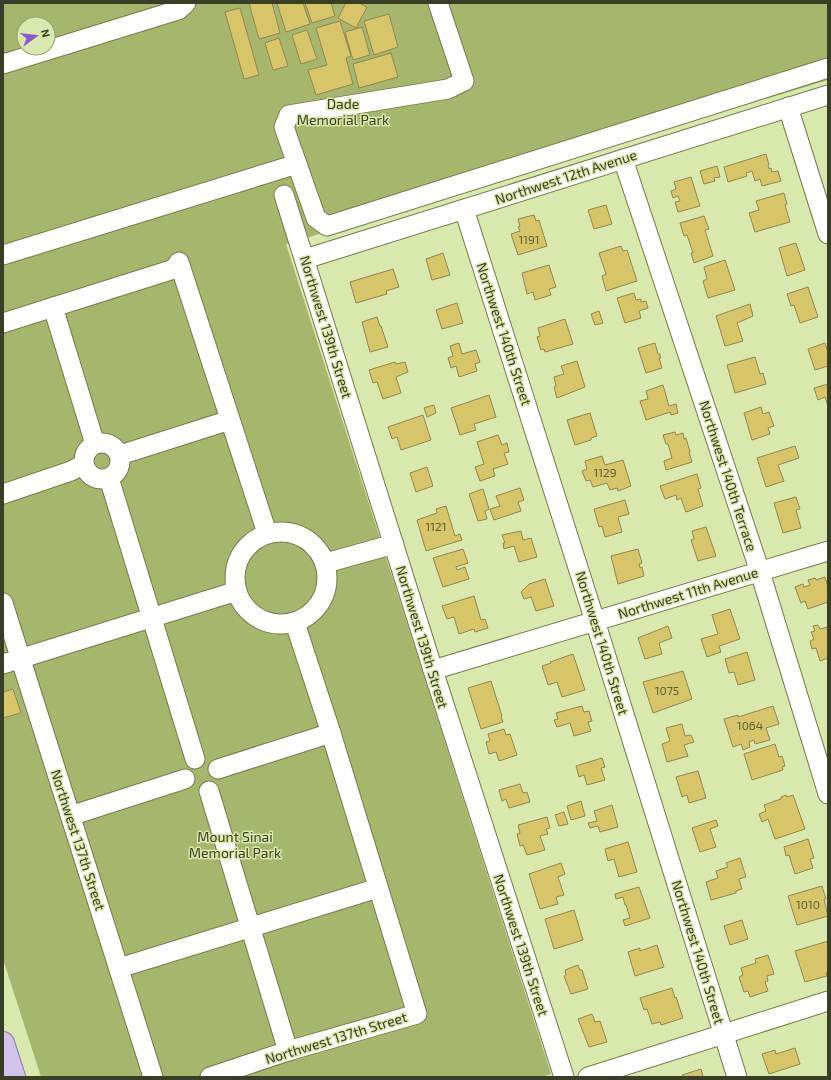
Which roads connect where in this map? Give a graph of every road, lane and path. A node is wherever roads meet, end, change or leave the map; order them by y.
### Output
1 (186, 3) edge
2 (438, 3) edge
3 (3, 64) edge
4 (828, 68) edge
5 (828, 95) edge
6 (788, 107) junction
7 (623, 159) junction
8 (297, 164) junction
9 (284, 195) dead end
10 (464, 209) junction
11 (828, 234) edge
12 (3, 255) edge
13 (305, 259) junction
14 (53, 307) junction
15 (3, 323) edge
16 (230, 420) junction
17 (95, 444) junction
18 (120, 455) junction
19 (84, 464) junction
20 (109, 478) junction
21 (3, 494) edge
22 (267, 533) junction
23 (394, 544) junction
24 (828, 550) edge
25 (326, 563) junction
26 (760, 572) junction
27 (237, 591) junction
28 (3, 603) edge
29 (152, 618) junction
30 (595, 621) junction
31 (295, 623) junction
32 (12, 662) edge
33 (433, 670) junction
34 (331, 733) junction
35 (195, 759) junction
36 (218, 769) junction
37 (185, 779) junction
38 (209, 791) junction
39 (828, 794) edge
40 (70, 816) junction
41 (378, 888) junction
42 (251, 927) junction
43 (119, 968) junction
44 (828, 1001) edge
45 (723, 1034) junction
46 (3, 1043) edge
47 (288, 1051) junction
48 (14, 1077) edge
49 (153, 1077) edge
50 (210, 1077) edge
51 (564, 1077) edge
52 (588, 1077) edge
53 (737, 1077) edge

1 - 3 street
2 - 8 street
4 - 8 street
5 - 6 street, Northwest 12th Avenue
6 - 7 street, Northwest 12th Avenue
6 - 11 street
7 - 10 street, Northwest 12th Avenue
7 - 26 street, Northwest 140th Terrace
8 - 12 street
9 - 13 street, Northwest 139th Street
10 - 13 street, Northwest 12th Avenue
10 - 30 street, Northwest 140th Street
13 - 23 street, Northwest 139th Street
14 - 15 street
14 - 16 street
14 - 17 street
16 - 18 street
16 - 22 street
17 - 18 street
17 - 19 street
18 - 20 street
19 - 20 street
19 - 21 street
20 - 29 street
22 - 25 street
22 - 27 street
23 - 25 street
23 - 33 street, Northwest 139th Street
24 - 26 street, Northwest 11th Avenue
25 - 31 street
26 - 30 street, Northwest 11th Avenue
26 - 39 street, Northwest 140th Terrace
27 - 29 street
27 - 31 street
28 - 32 street, Northwest 137th Street
29 - 32 street
29 - 35 street
30 - 33 street, Northwest 11th Avenue
30 - 45 street, Northwest 140th Street
31 - 34 street
32 - 40 street, Northwest 137th Street
33 - 51 street, Northwest 139th Street
34 - 36 street
34 - 41 street
35 - 36 street
35 - 37 street
36 - 38 street
37 - 38 street
37 - 40 street
38 - 42 street
40 - 43 street, Northwest 137th Street
41 - 42 street
41 - 47 street, Northwest 137th Street
42 - 43 street
42 - 47 street
43 - 49 street, Northwest 137th Street
44 - 45 street
45 - 52 street
45 - 53 street, Northwest 140th Street
46 - 48 main road
47 - 50 street, Northwest 137th Street

